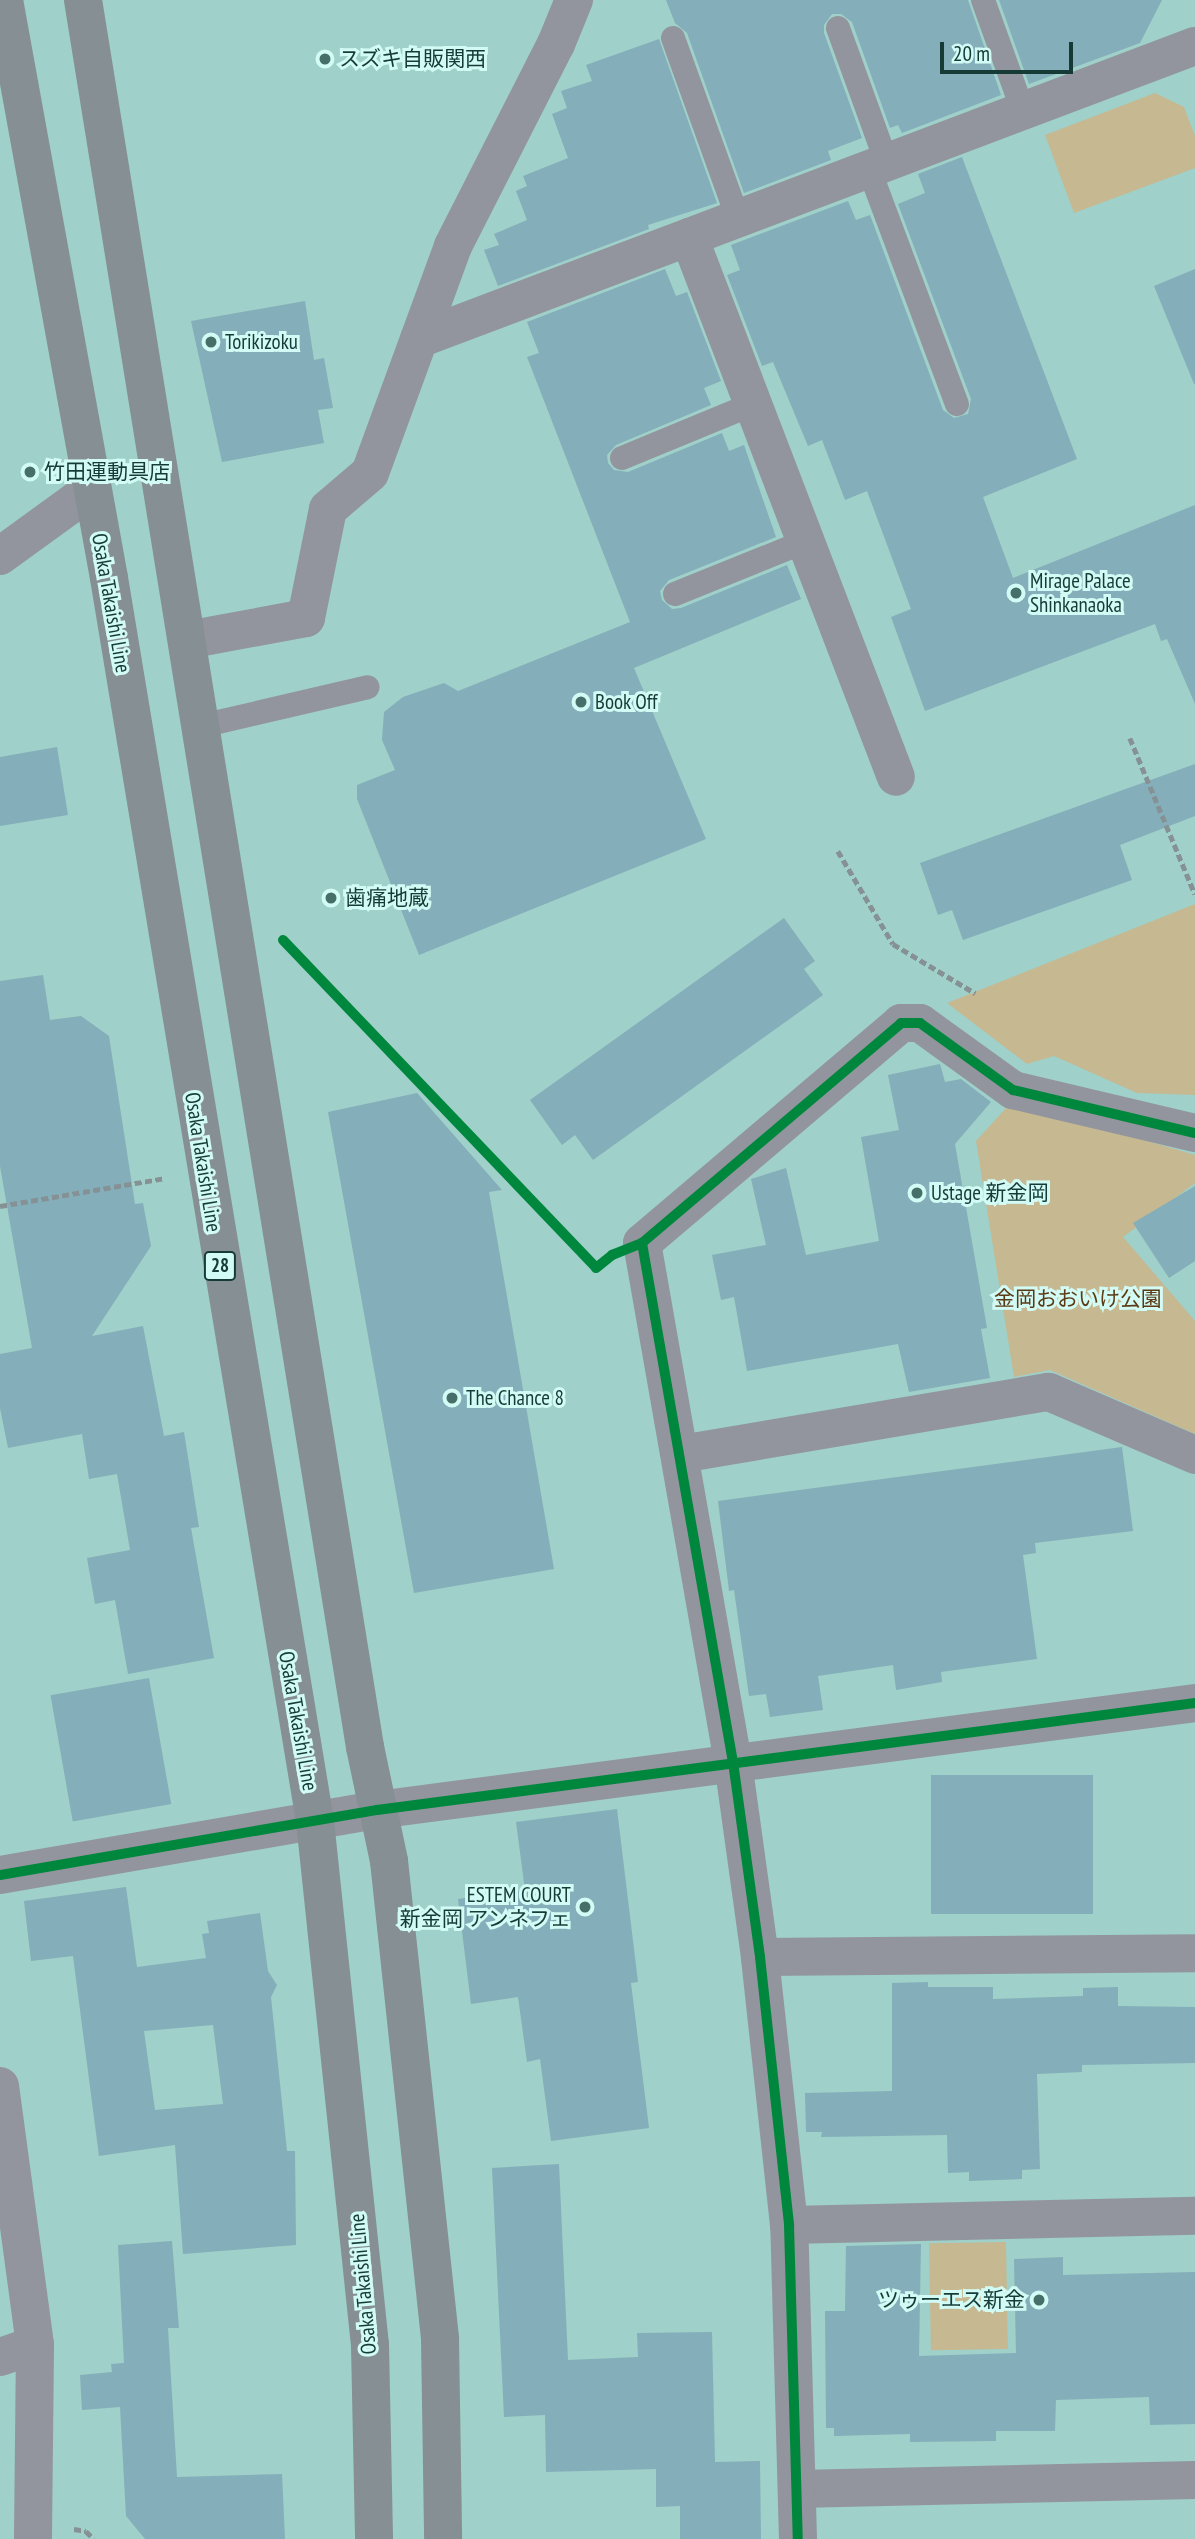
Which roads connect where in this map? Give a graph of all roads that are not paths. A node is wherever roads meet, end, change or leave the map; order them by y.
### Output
1 (83, 0) edge
2 (574, 0) edge
3 (983, 0) edge
4 (5, 3) edge
5 (838, 27) dead end
6 (673, 38) dead end
7 (1195, 47) edge
8 (1023, 111) junction
9 (878, 166) junction
10 (738, 219) junction
11 (689, 237) junction
12 (419, 339) junction
13 (753, 404) junction
14 (957, 404) dead end
15 (622, 458) dead end
16 (91, 489) junction
17 (806, 541) junction
18 (0, 556) edge
19 (675, 594) dead end
20 (187, 640) junction
21 (368, 687) dead end
22 (201, 726) junction
23 (896, 777) dead end
24 (1195, 1133) edge
25 (681, 1454) junction
26 (1195, 1455) edge
27 (1195, 1703) edge
28 (733, 1762) junction
29 (377, 1810) junction
30 (315, 1821) junction
31 (0, 1875) edge
32 (1195, 1952) edge
33 (760, 1957) junction
34 (0, 2086) edge
35 (1195, 2216) edge
36 (789, 2225) junction
37 (18, 2351) edge
38 (1195, 2480) edge
39 (797, 2489) junction
40 (33, 2539) edge
41 (374, 2539) edge
42 (443, 2539) edge
43 (798, 2539) edge

1 - 20 main road
2 - 12 street
3 - 8 lane
4 - 16 main road, Osaka Takaishi Line / 28
5 - 9 lane
6 - 10 lane
7 - 8 street
8 - 9 street
9 - 10 street
9 - 14 lane
10 - 11 street
11 - 12 street
11 - 13 street
12 - 20 street
13 - 15 lane
13 - 17 street
16 - 18 street
16 - 30 main road, Osaka Takaishi Line / 28
17 - 19 lane
17 - 23 street
20 - 22 main road
21 - 22 lane
22 - 29 main road
24 - 25 street
25 - 26 street
25 - 28 street
27 - 28 street
28 - 29 street
28 - 33 street
29 - 30 street
29 - 42 main road
30 - 31 street
30 - 41 main road, Osaka Takaishi Line / 28
32 - 33 street
33 - 36 street
34 - 37 street
35 - 36 street
36 - 39 street
37 - 40 street
38 - 39 street
39 - 43 street

